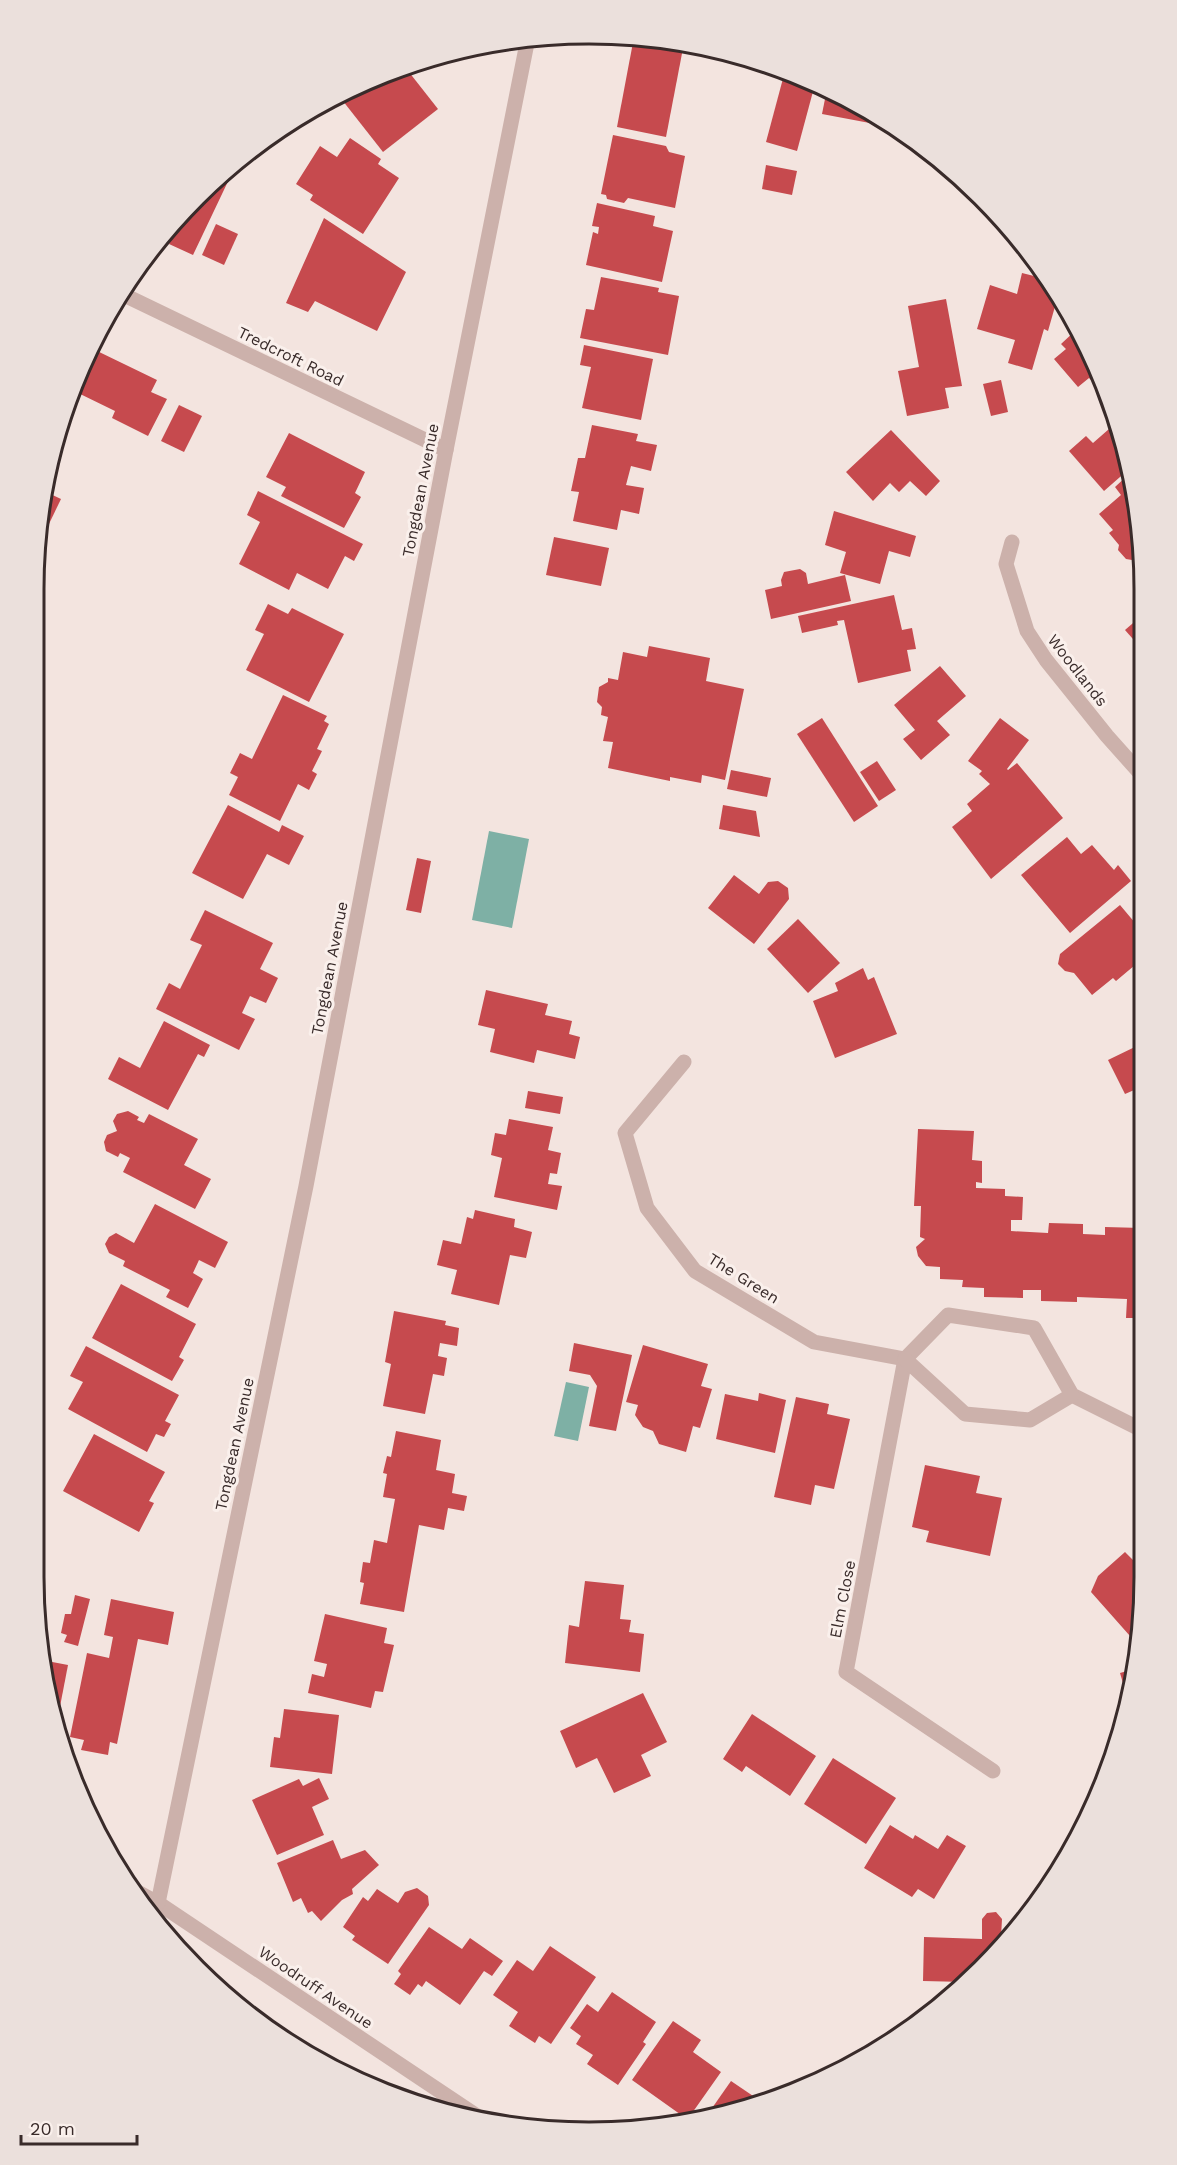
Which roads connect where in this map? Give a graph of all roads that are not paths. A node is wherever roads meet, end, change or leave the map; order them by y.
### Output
1 (526, 47) edge
2 (128, 297) edge
3 (446, 450) junction
4 (1012, 542) dead end
5 (1134, 766) edge
6 (684, 1062) dead end
7 (905, 1359) junction
8 (1072, 1395) junction
9 (1134, 1426) edge
10 (993, 1771) dead end
11 (148, 1898) edge
12 (158, 1903) junction
13 (155, 1907) edge
14 (463, 2107) edge

1 - 3 street, Tongdean Avenue
2 - 3 street, Tredcroft Road
3 - 12 street, Tongdean Avenue
4 - 5 street, Woodlands
6 - 7 street, The Green
7 - 8 street
7 - 8 street
7 - 10 street, Elm Close
8 - 9 street
11 - 12 street, Woodruff Avenue
12 - 13 street
12 - 14 street, Woodruff Avenue

